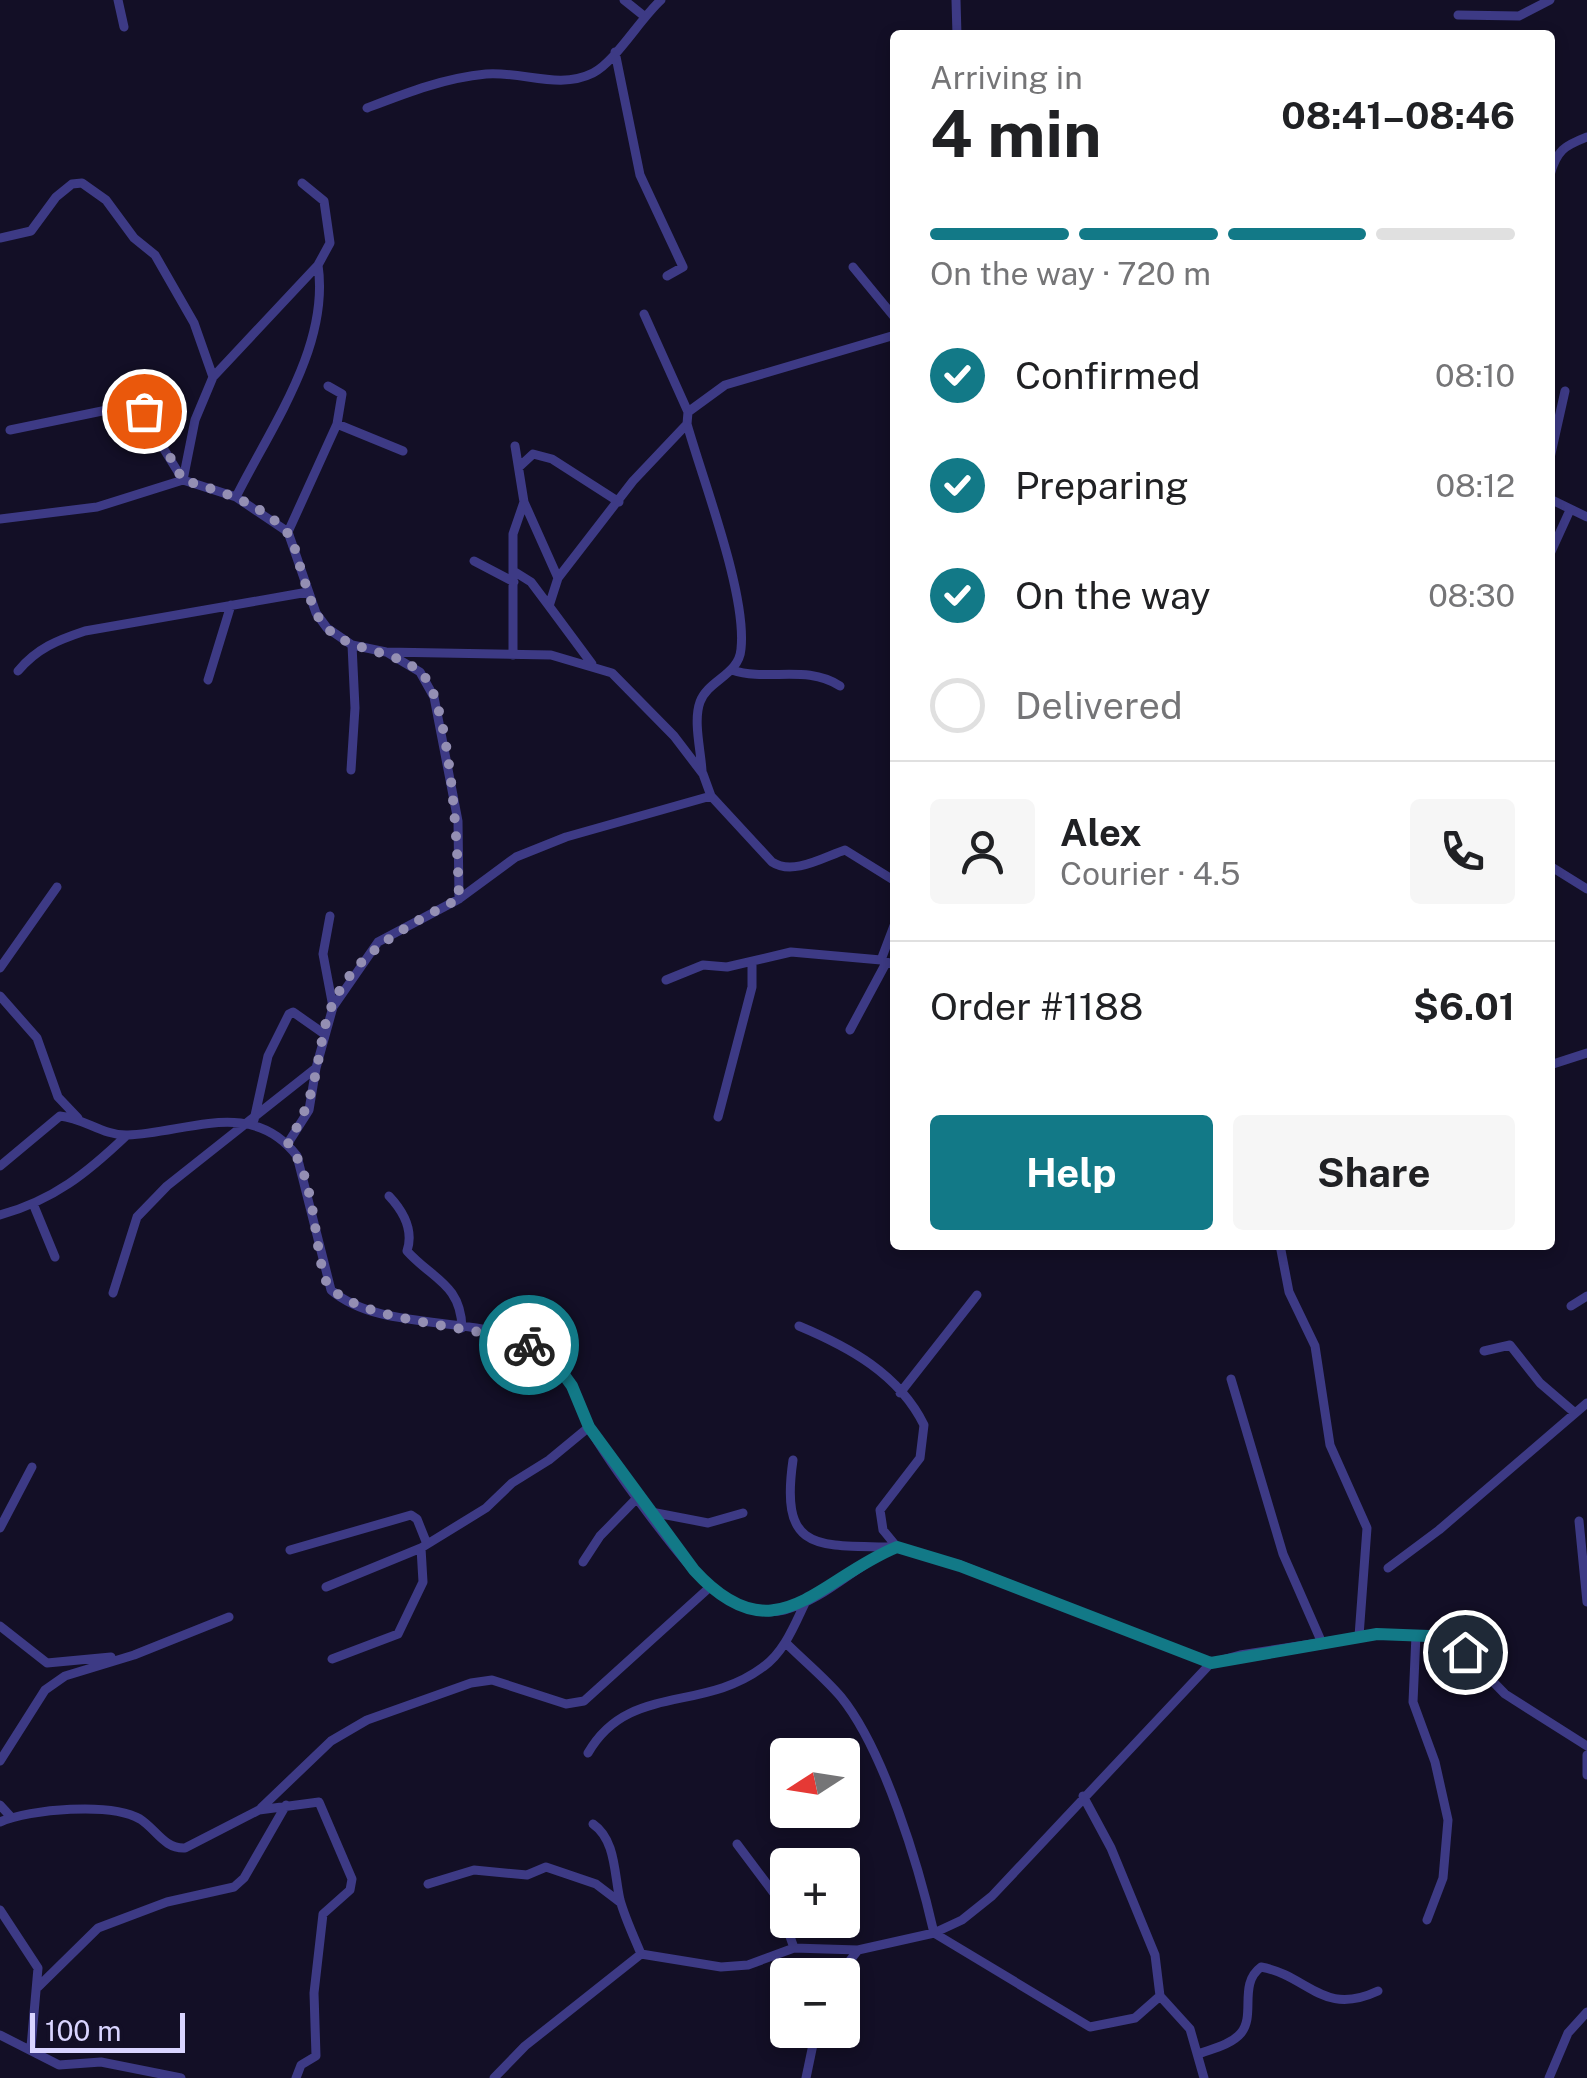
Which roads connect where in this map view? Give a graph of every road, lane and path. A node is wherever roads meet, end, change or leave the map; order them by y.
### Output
1 (118, 0) edge
2 (624, 0) edge
3 (661, 0) edge
4 (956, 0) edge
5 (1550, 0) edge
6 (1458, 15) dead end
7 (644, 16) junction
8 (124, 27) dead end
9 (957, 30) edge
10 (615, 52) junction
11 (367, 108) dead end
12 (1587, 137) edge
13 (1555, 157) edge
14 (302, 184) dead end
15 (0, 238) edge
16 (318, 265) junction
17 (853, 267) dead end
18 (667, 276) dead end
19 (890, 312) edge
20 (644, 314) dead end
21 (890, 336) edge
22 (213, 377) junction
23 (328, 386) dead end
24 (1565, 391) dead end
25 (688, 412) junction
26 (337, 424) junction
27 (687, 424) junction
28 (10, 430) dead end
29 (1555, 436) edge
30 (514, 446) dead end
31 (403, 451) dead end
32 (519, 466) junction
33 (183, 480) junction
34 (236, 497) junction
35 (524, 502) junction
36 (619, 502) junction
37 (1555, 502) edge
38 (1570, 510) junction
39 (1587, 517) edge
40 (0, 520) edge
41 (288, 532) junction
42 (1555, 543) edge
43 (474, 561) dead end
44 (514, 577) junction
45 (558, 578) junction
46 (308, 592) junction
47 (231, 604) junction
48 (549, 606) junction
49 (352, 645) junction
50 (386, 652) junction
51 (513, 655) junction
52 (592, 664) junction
53 (18, 670) dead end
54 (732, 670) junction
55 (208, 680) dead end
56 (840, 686) dead end
57 (351, 770) dead end
58 (703, 774) junction
59 (711, 796) junction
60 (1555, 869) edge
61 (890, 878) edge
62 (57, 886) dead end
63 (1587, 889) edge
64 (459, 899) junction
65 (330, 916) dead end
66 (752, 962) junction
67 (887, 963) edge
68 (0, 968) edge
69 (666, 980) dead end
70 (0, 996) edge
71 (333, 1007) junction
72 (850, 1030) dead end
73 (323, 1033) junction
74 (1587, 1053) edge
75 (1555, 1063) edge
76 (316, 1068) junction
77 (718, 1117) dead end
78 (78, 1118) junction
79 (252, 1122) junction
80 (127, 1135) junction
81 (288, 1143) junction
82 (0, 1166) edge
83 (389, 1196) dead end
84 (34, 1206) junction
85 (0, 1216) edge
86 (1281, 1250) edge
87 (55, 1257) dead end
88 (113, 1293) dead end
89 (977, 1294) dead end
90 (1587, 1296) edge
91 (1571, 1306) dead end
92 (799, 1326) dead end
93 (462, 1328) junction
94 (1484, 1351) dead end
95 (1231, 1379) dead end
96 (900, 1393) junction
97 (1587, 1403) edge
98 (1575, 1413) junction
99 (589, 1427) junction
100 (792, 1460) dead end
101 (32, 1467) dead end
102 (639, 1496) junction
103 (651, 1512) junction
104 (743, 1513) dead end
105 (1578, 1521) dead end
106 (0, 1528) edge
107 (424, 1546) junction
108 (897, 1547) junction
109 (290, 1550) dead end
110 (583, 1562) dead end
111 (1388, 1568) dead end
112 (326, 1587) dead end
113 (710, 1588) junction
114 (1587, 1602) edge
115 (806, 1603) junction
116 (229, 1616) dead end
117 (0, 1626) edge
118 (1416, 1635) junction
119 (1358, 1636) junction
120 (786, 1643) junction
121 (1322, 1643) junction
122 (134, 1655) junction
123 (332, 1659) dead end
124 (1211, 1663) junction
125 (1587, 1746) edge
126 (588, 1753) dead end
127 (1587, 1755) edge
128 (0, 1761) edge
129 (1587, 1775) edge
130 (1083, 1796) junction
131 (286, 1804) junction
132 (0, 1806) edge
133 (259, 1810) junction
134 (12, 1817) junction
135 (0, 1822) edge
136 (593, 1824) dead end
137 (737, 1844) dead end
138 (428, 1884) dead end
139 (621, 1904) junction
140 (0, 1910) edge
141 (1427, 1920) dead end
142 (934, 1934) junction
143 (794, 1948) junction
144 (858, 1950) junction
145 (642, 1954) junction
146 (852, 1958) edge
147 (38, 1987) junction
148 (1378, 1992) dead end
149 (1160, 1996) junction
150 (1587, 2012) edge
151 (0, 2035) edge
152 (31, 2047) junction
153 (812, 2048) edge
154 (1198, 2054) junction
155 (1202, 2073) edge
156 (181, 2078) edge
157 (296, 2078) edge
158 (494, 2078) edge
159 (806, 2078) edge
160 (1191, 2078) edge
161 (1549, 2078) edge

1 - 8 street
2 - 7 street
3 - 7 street
4 - 9 street
5 - 6 street
7 - 10 street
10 - 11 street
10 - 18 street
12 - 13 street
14 - 16 street
15 - 22 street
16 - 22 street
16 - 34 street
17 - 19 street
20 - 25 street
21 - 25 street
22 - 33 street
23 - 26 street
24 - 29 street
25 - 27 street
26 - 31 street
26 - 41 street
27 - 36 street
27 - 54 street
28 - 33 street
30 - 32 street
32 - 35 street
32 - 36 street
33 - 34 street
33 - 40 street
34 - 41 street
35 - 44 street
35 - 45 street
36 - 45 street
37 - 38 street
38 - 39 street
38 - 42 street
41 - 46 street
43 - 44 street
44 - 48 street
44 - 51 street
45 - 48 street
46 - 47 street
46 - 49 street
47 - 53 street
47 - 55 street
48 - 52 street
49 - 50 street
49 - 57 street
50 - 51 street
50 - 64 street
51 - 52 street
52 - 58 street
54 - 56 street
54 - 58 street
58 - 59 street
59 - 61 street
59 - 64 street
60 - 63 street
62 - 68 street
64 - 71 street
65 - 71 street
66 - 67 street
66 - 69 street
66 - 77 street
67 - 72 street
70 - 78 street
71 - 73 street
73 - 76 street
73 - 79 street
74 - 75 street
76 - 79 street
76 - 81 street
78 - 80 street
78 - 82 street
79 - 80 street
79 - 81 street
79 - 88 street
80 - 84 street
81 - 93 street
83 - 93 street
84 - 85 street
84 - 87 street
86 - 119 street
89 - 96 street
90 - 91 street
92 - 96 street
93 - 99 street
94 - 98 street
95 - 121 street
96 - 108 street
97 - 98 street
98 - 111 street
99 - 102 street
99 - 107 street
100 - 108 street
101 - 106 street
102 - 103 street
102 - 110 street
103 - 104 street
103 - 113 street
105 - 114 street
107 - 109 street
107 - 112 street
107 - 123 street
108 - 115 street
108 - 124 street
113 - 115 street
113 - 133 street
115 - 120 street
116 - 122 street
117 - 122 street
118 - 119 street
118 - 125 street
118 - 141 street
119 - 121 street
120 - 126 street
120 - 142 street
121 - 124 street
122 - 128 street
124 - 130 street
127 - 129 street
130 - 142 street
130 - 149 street
131 - 133 street
131 - 147 street
131 - 157 street
132 - 134 street
133 - 134 street
134 - 135 street
136 - 139 street
137 - 143 street
138 - 139 street
139 - 145 street
140 - 147 street
142 - 144 street
142 - 149 street
143 - 144 street
143 - 145 street
144 - 146 street
145 - 158 street
147 - 152 street
148 - 154 street
149 - 154 street
150 - 161 street
151 - 152 street
152 - 156 street
153 - 159 street
154 - 155 street
155 - 160 street

